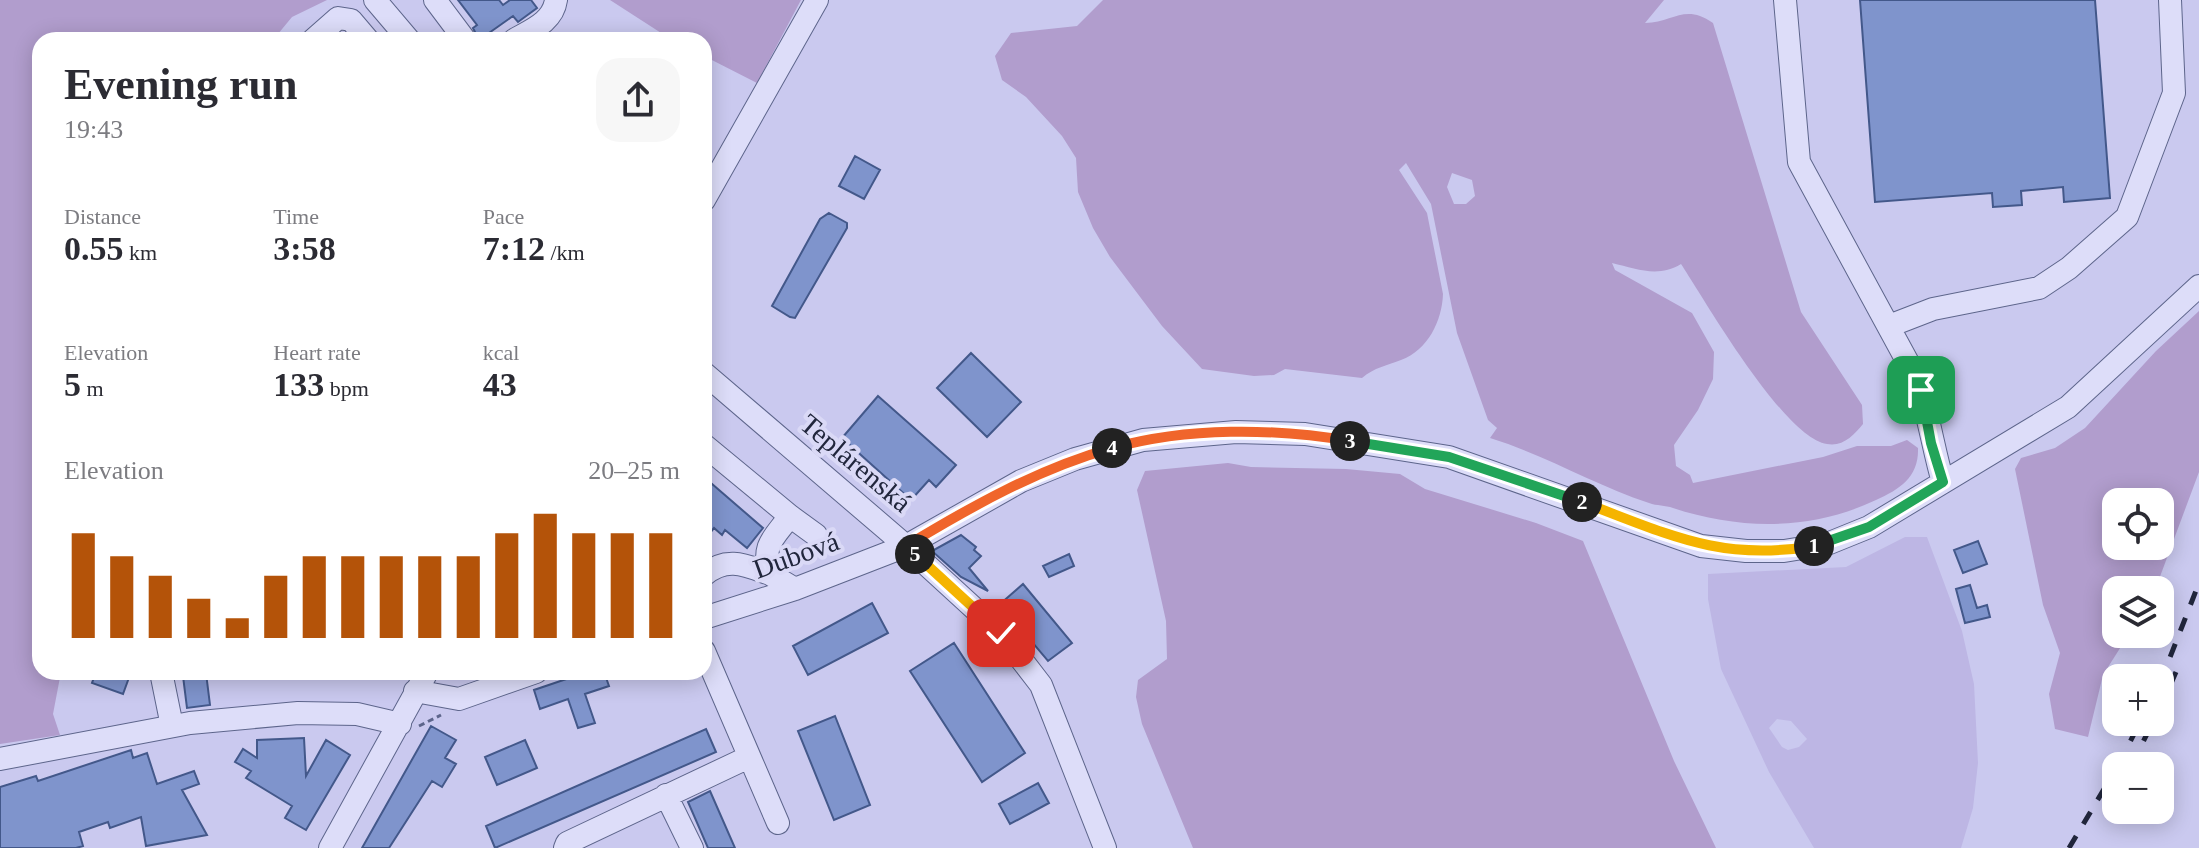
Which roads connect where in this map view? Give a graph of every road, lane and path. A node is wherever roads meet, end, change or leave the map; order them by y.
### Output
1 (375, 0) edge
2 (435, 0) edge
3 (556, 0) edge
4 (817, 0) edge
5 (1785, 0) edge
6 (2170, 0) edge
7 (322, 32) edge
8 (361, 32) edge
9 (402, 32) edge
10 (459, 32) edge
11 (527, 32) edge
12 (712, 186) edge
13 (2199, 286) edge
14 (1889, 326) junction
15 (712, 380) edge
16 (712, 452) edge
17 (1943, 482) junction
18 (790, 516) junction
19 (816, 535) dead end
20 (906, 546) junction
21 (766, 547) junction
22 (737, 562) junction
23 (712, 569) edge
24 (770, 574) junction
25 (795, 589) junction
26 (712, 615) edge
27 (712, 670) edge
28 (163, 680) edge
29 (422, 680) edge
30 (513, 680) edge
31 (415, 691) junction
32 (442, 714) dead end
33 (409, 725) junction
34 (172, 726) junction
35 (749, 757) junction
36 (0, 759) edge
37 (666, 795) junction
38 (778, 823) dead end
39 (330, 848) edge
40 (565, 848) edge
41 (692, 848) edge
42 (1105, 848) edge

1 - 9 street
2 - 10 street
3 - 11 street
4 - 12 street
5 - 14 street
6 - 14 street
7 - 8 street
13 - 17 street, Dubová
14 - 17 street
15 - 20 street, Teplárenská
16 - 18 street
17 - 20 street, Dubová
18 - 19 street
18 - 21 street
20 - 25 street, Dubová
20 - 42 street, Teplárenská
21 - 22 street
21 - 24 street
22 - 23 street
22 - 24 street
24 - 25 street
25 - 26 street, Dubová
27 - 35 street
28 - 34 street
29 - 31 street
30 - 31 street
31 - 33 street
32 - 33 path
33 - 34 street
33 - 39 street
34 - 36 street
35 - 37 street
35 - 38 street
37 - 40 street
37 - 41 street

